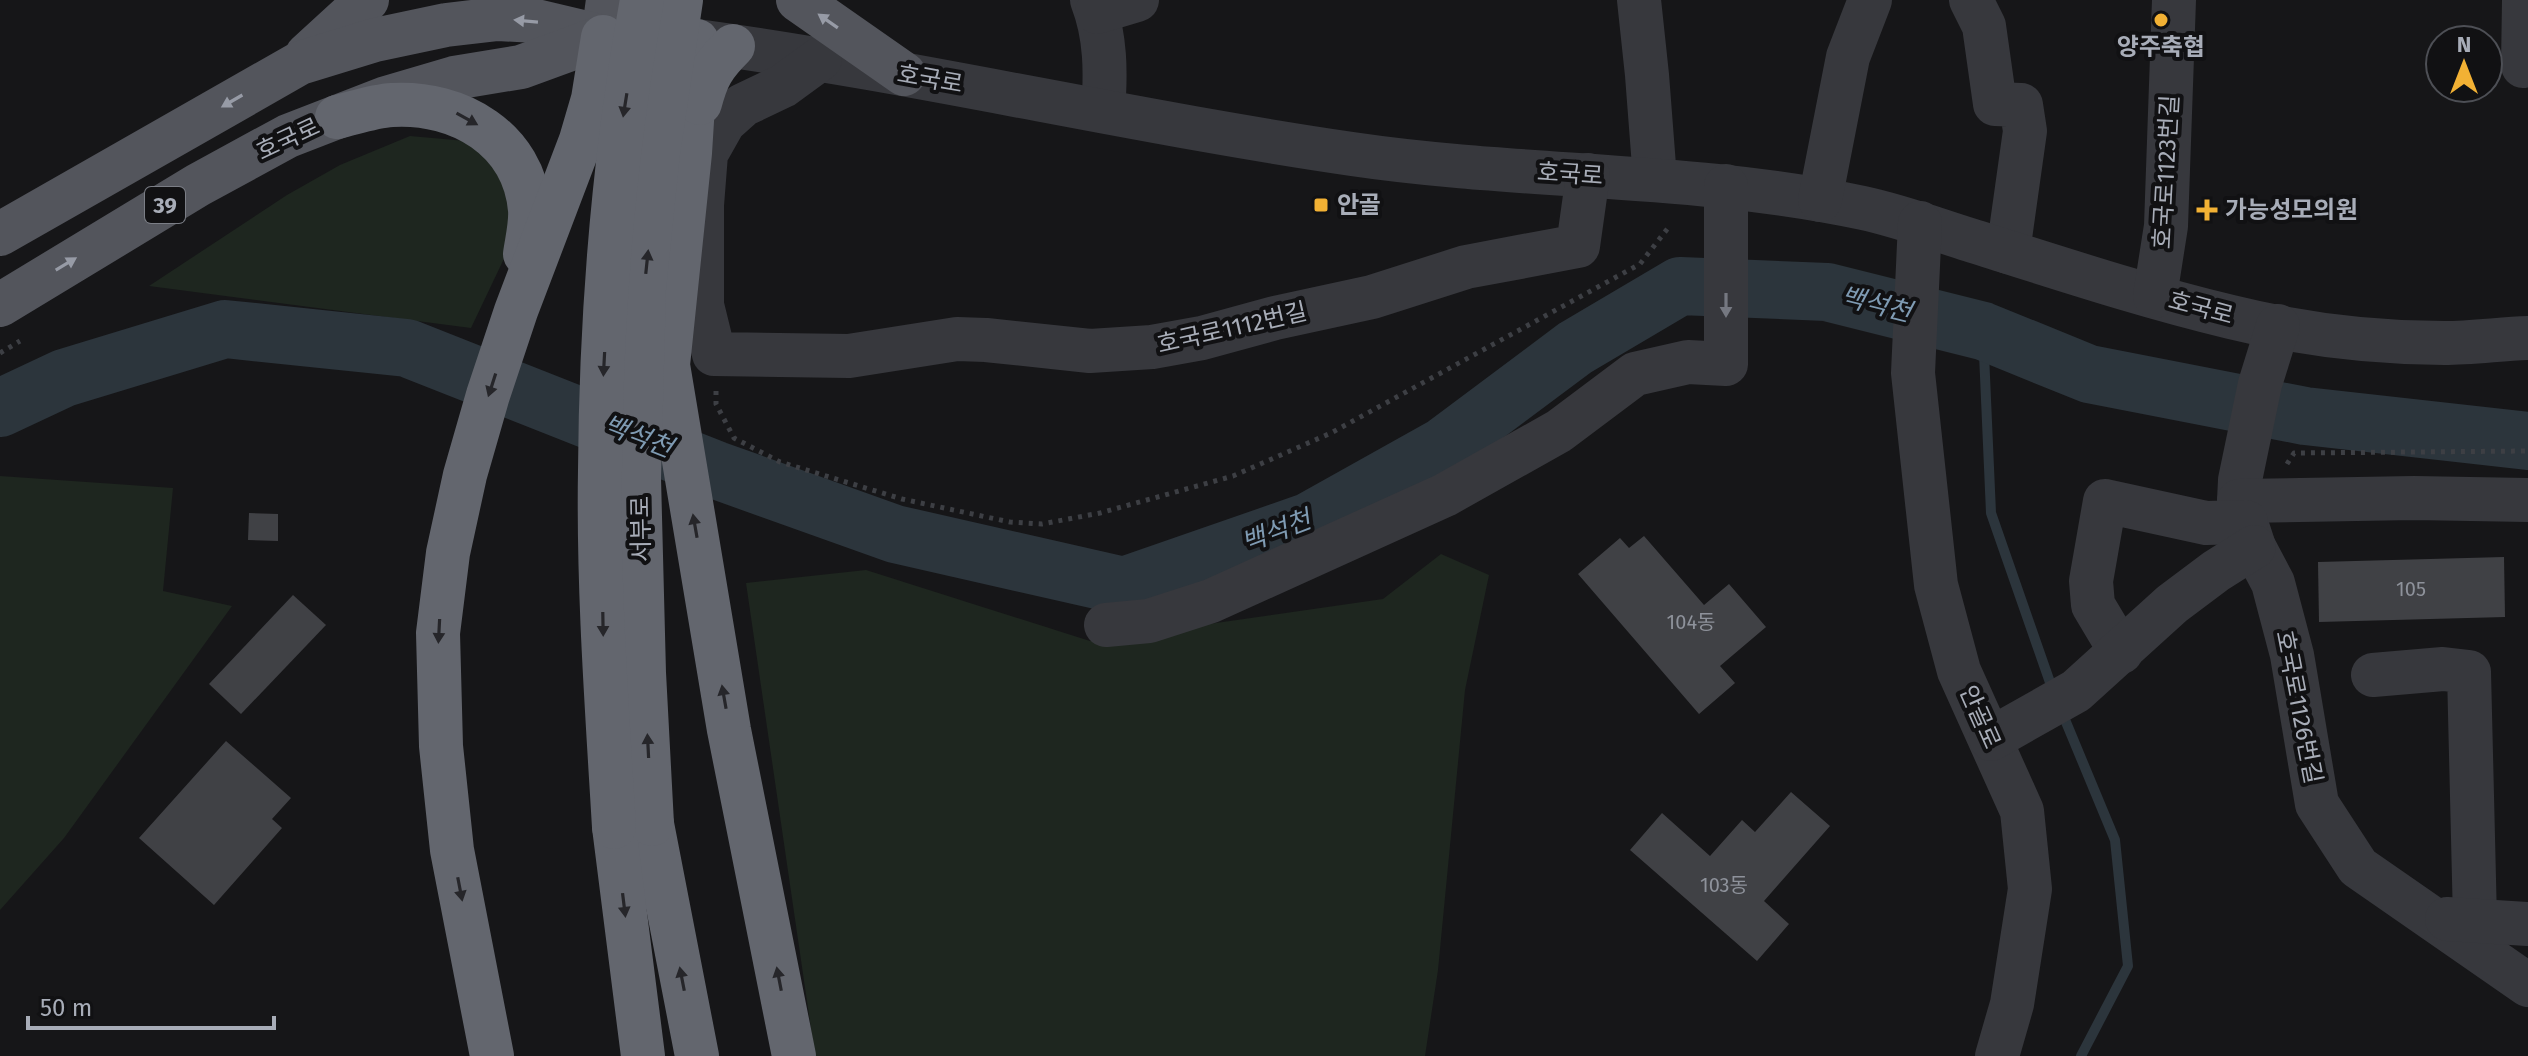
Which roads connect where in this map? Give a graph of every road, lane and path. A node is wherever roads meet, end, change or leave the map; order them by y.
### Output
1 (367, 0) edge
2 (642, 0) edge
3 (681, 0) edge
4 (798, 0) edge
5 (1639, 0) edge
6 (1870, 0) edge
7 (1971, 0) edge
8 (2174, 0) edge
9 (2524, 0) edge
10 (1109, 4) edge
11 (605, 18) edge
12 (711, 29) edge
13 (820, 59) junction
14 (300, 63) junction
15 (2523, 66) dead end
16 (904, 74) junction
17 (1103, 111) junction
18 (337, 117) junction
19 (1588, 175) junction
20 (1655, 179) junction
21 (1726, 186) junction
22 (1820, 200) junction
23 (1668, 228) dead end
24 (0, 234) edge
25 (1920, 244) junction
26 (2008, 252) junction
27 (2155, 296) junction
28 (516, 311) junction
29 (13, 321) edge
30 (2278, 326) junction
31 (2528, 338) edge
32 (0, 353) edge
33 (714, 354) junction
34 (2528, 500) edge
35 (2245, 512) junction
36 (1106, 625) dead end
37 (2121, 652) junction
38 (2373, 675) dead end
39 (1991, 739) junction
40 (633, 826) junction
41 (2431, 918) junction
42 (2475, 920) junction
43 (2528, 924) edge
44 (2528, 985) edge
45 (492, 1056) edge
46 (643, 1056) edge
47 (697, 1056) edge
48 (794, 1056) edge
49 (1997, 1056) edge

1 - 14 main road, 39
2 -> 40 highway, 서부로, bridge
40 -> 3 highway, 서부로, bridge
16 -> 4 main road
5 - 20 street
6 - 22 street
7 - 26 street
8 - 27 street, 호국로1123번길
9 - 15 street
10 - 17 street
11 - 12 main road, 호국로 / 39
11 -> 14 main road, 호국로 / 39
11 - 18 main road, 호국로 / 39
11 - 28 highway
12 - 13 street, 호국로
48 -> 12 highway
13 - 16 street, 호국로
13 - 33 street
14 -> 24 main road, 호국로 / 39
16 - 17 street, 호국로
17 - 19 street, 호국로
18 -> 28 highway
29 -> 18 main road, 호국로 / 39
19 - 20 street, 호국로
19 - 33 street, 호국로1112번길
20 - 21 street, 호국로
21 - 22 street, 호국로
21 -> 36 street
22 - 25 street, 호국로
23 - 33 path
25 - 26 street, 호국로
25 - 39 street, 안골로
26 - 27 street, 호국로
27 - 30 street, 호국로
28 -> 45 highway
29 - 32 path
30 - 31 street, 호국로
30 - 35 street
34 - 35 street
35 - 37 street
35 - 37 street
35 - 41 street, 호국로1126번길
37 - 39 street
38 - 42 street
39 - 49 street, 안골로
40 -> 46 highway, 서부로
47 -> 40 highway, 서부로
41 - 42 street
41 - 44 street, 호국로1126번길
42 - 43 street

